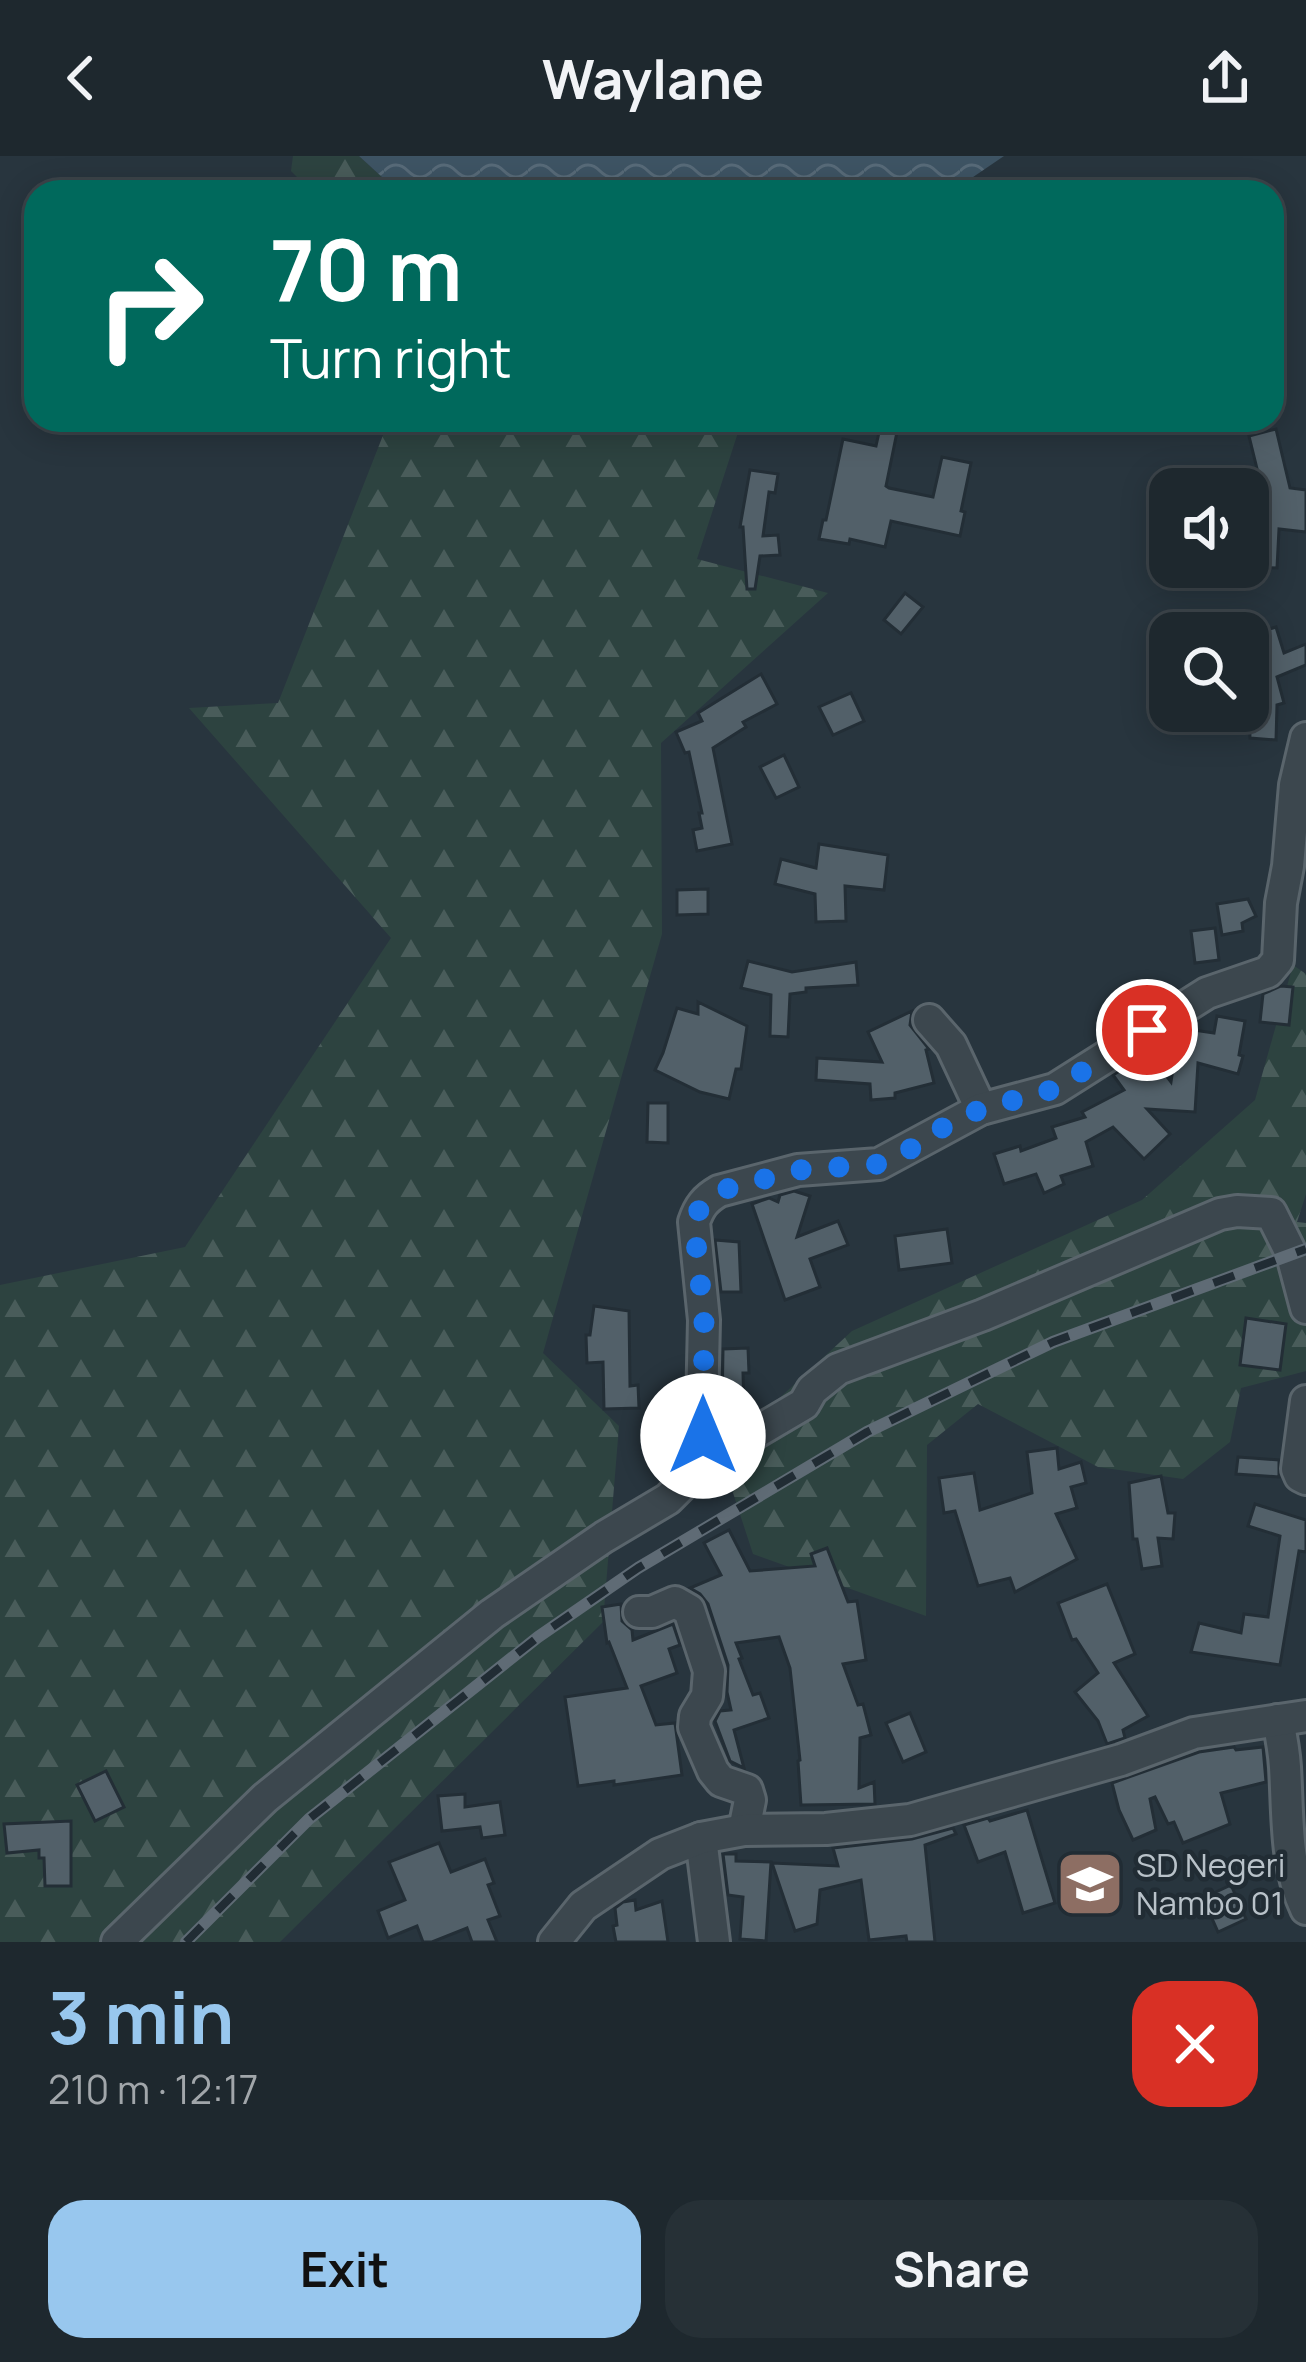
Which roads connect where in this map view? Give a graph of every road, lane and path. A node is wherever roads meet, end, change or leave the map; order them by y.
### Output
1 (1306, 738) edge
2 (1292, 958) edge
3 (929, 1020) dead end
4 (981, 1109) junction
5 (1306, 1308) edge
6 (1306, 1401) edge
7 (704, 1462) junction
8 (1306, 1479) edge
9 (639, 1612) dead end
10 (1292, 1718) edge
11 (744, 1830) junction
12 (701, 1838) junction
13 (1306, 1909) edge
14 (118, 1942) edge
15 (554, 1942) edge
16 (714, 1942) edge

1 - 2 street
2 - 4 street
3 - 4 street
4 - 7 street
5 - 7 street
6 - 8 street
7 - 14 street
9 - 11 street
10 - 11 street
10 - 13 street
11 - 12 street
12 - 15 street
12 - 16 street

